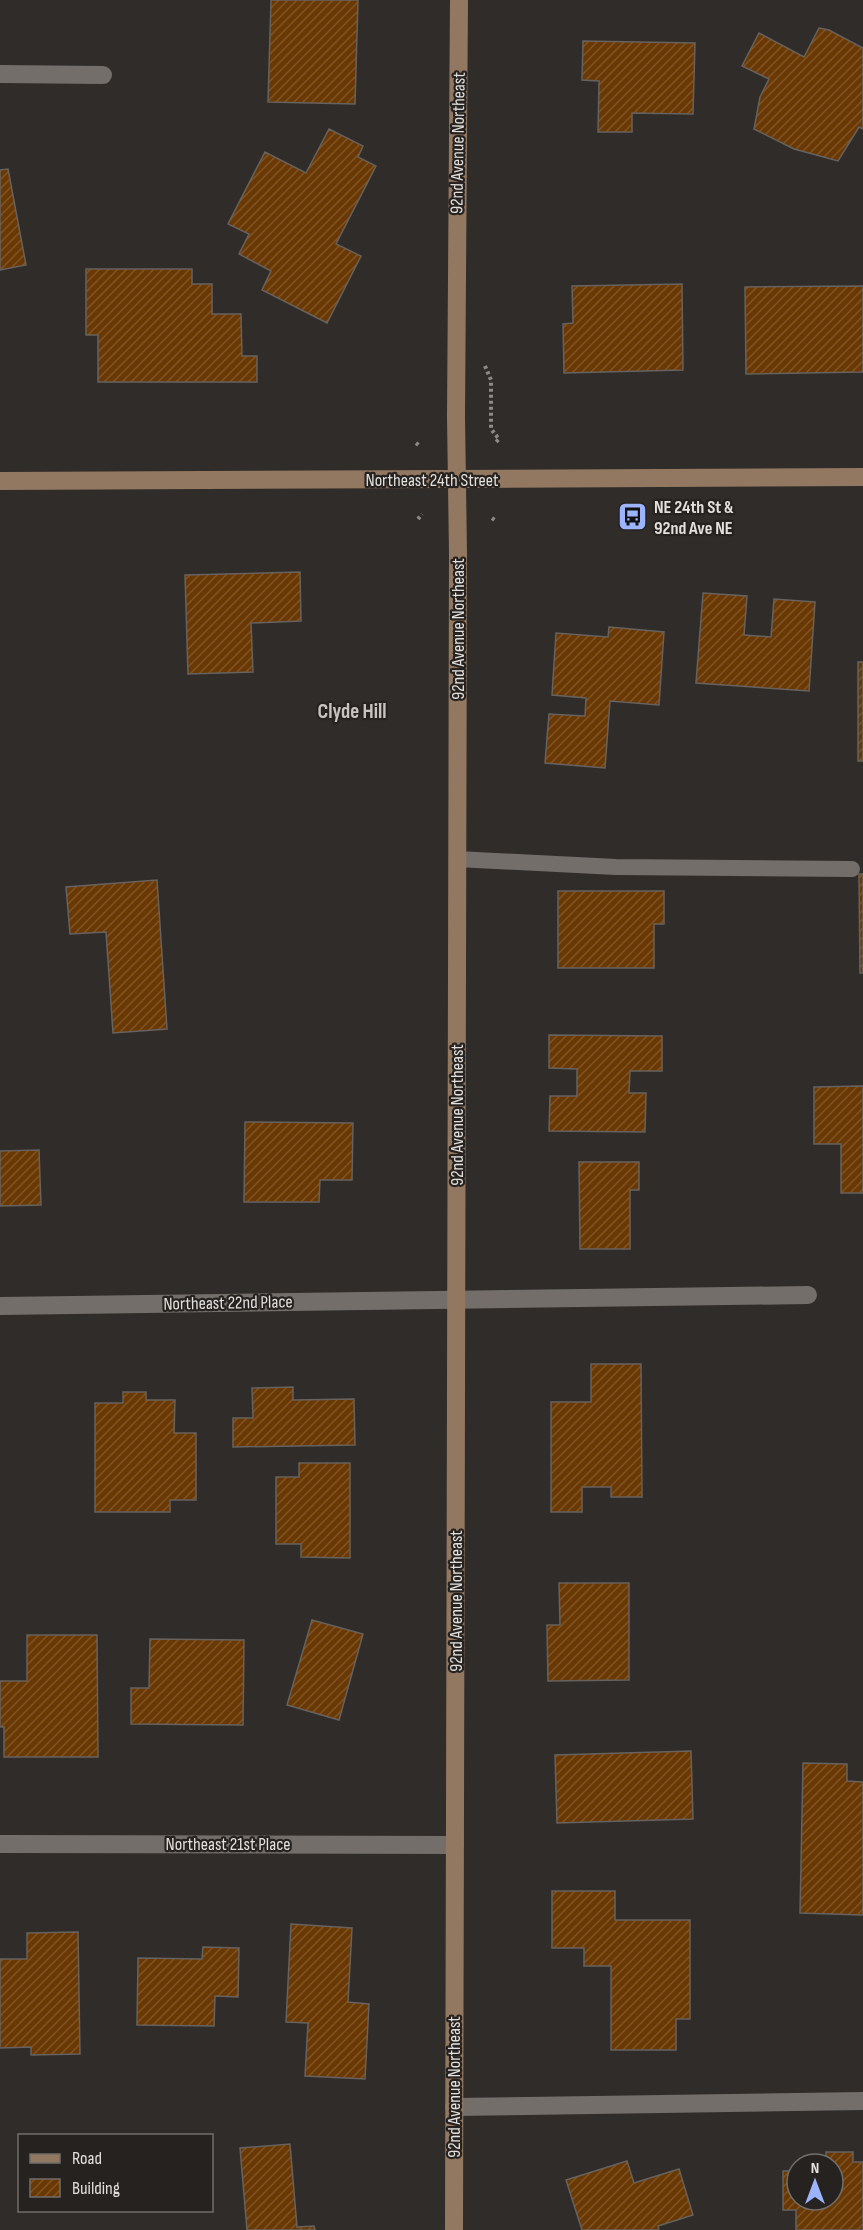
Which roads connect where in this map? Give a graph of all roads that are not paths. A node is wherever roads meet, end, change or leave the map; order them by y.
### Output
1 (459, 0) edge
2 (0, 74) edge
3 (103, 75) dead end
4 (863, 477) edge
5 (458, 479) junction
6 (0, 481) edge
7 (457, 860) junction
8 (852, 869) dead end
9 (808, 1295) dead end
10 (456, 1299) junction
11 (0, 1306) edge
12 (0, 1844) edge
13 (455, 1845) junction
14 (863, 2101) edge
15 (454, 2107) junction
16 (454, 2230) edge

1 - 5 main road, 92nd Avenue Northeast
2 - 3 street
4 - 5 main road, Northeast 24th Street
5 - 6 main road, Northeast 24th Street
5 - 7 main road, 92nd Avenue Northeast
7 - 8 lane
7 - 10 main road, 92nd Avenue Northeast
9 - 10 street, Northeast 22nd Place
10 - 11 street, Northeast 22nd Place
10 - 13 main road, 92nd Avenue Northeast
12 - 13 street, Northeast 21st Place
13 - 15 main road, 92nd Avenue Northeast
14 - 15 street
15 - 16 main road, 92nd Avenue Northeast

